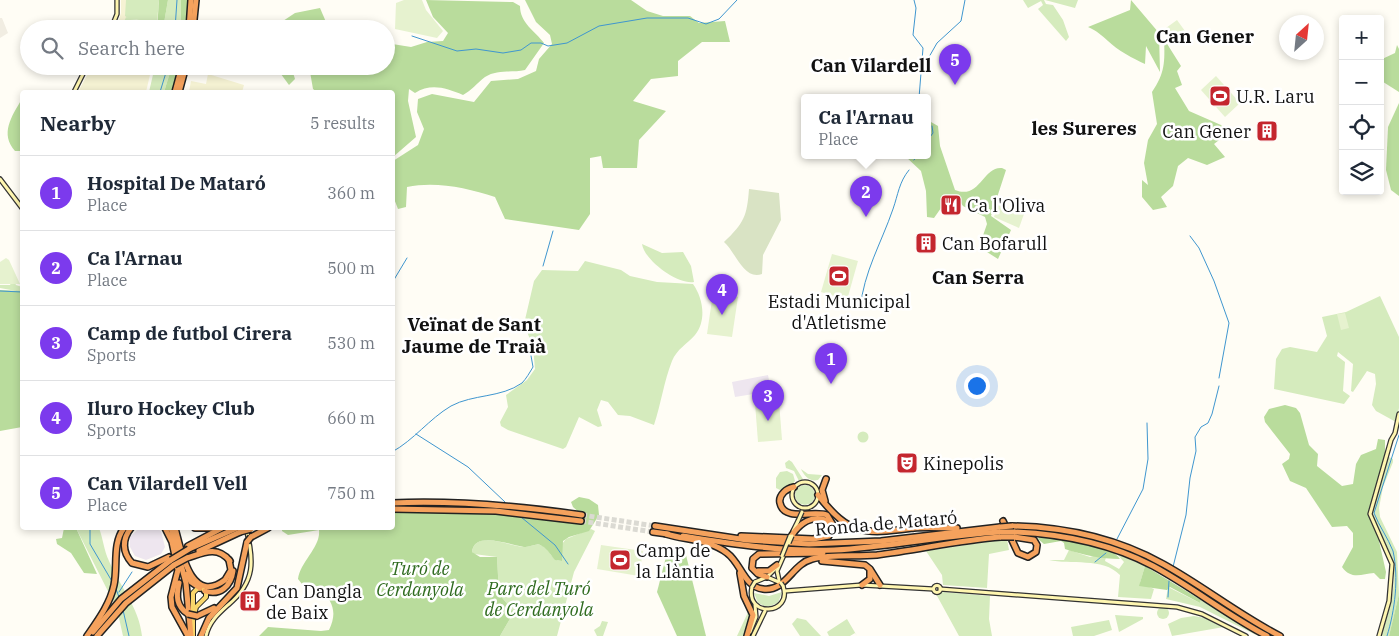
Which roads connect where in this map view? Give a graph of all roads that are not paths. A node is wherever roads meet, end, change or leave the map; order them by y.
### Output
1 (117, 0) edge
2 (196, 0) edge
3 (191, 3) edge
4 (115, 20) edge
5 (190, 20) edge
6 (194, 20) edge
7 (82, 75) edge
8 (180, 75) edge
9 (184, 75) edge
10 (75, 90) edge
11 (176, 90) edge
12 (180, 90) edge
13 (0, 179) edge
14 (20, 205) edge
15 (1399, 414) edge
16 (826, 480) dead end
17 (794, 487) junction
18 (818, 495) junction
19 (792, 498) junction
20 (395, 503) edge
21 (815, 504) junction
22 (828, 505) junction
23 (395, 509) edge
24 (797, 521) junction
25 (975, 528) junction
26 (677, 529) junction
27 (1001, 529) junction
28 (123, 530) edge
29 (130, 530) edge
30 (166, 530) edge
31 (174, 530) edge
32 (219, 530) edge
33 (239, 530) edge
34 (248, 530) edge
35 (264, 530) edge
36 (1013, 532) junction
37 (666, 534) junction
38 (791, 536) junction
39 (783, 538) junction
40 (910, 544) junction
41 (188, 548) junction
42 (773, 553) junction
43 (783, 556) junction
44 (183, 557) junction
45 (229, 560) junction
46 (171, 561) junction
47 (807, 561) junction
48 (852, 563) junction
49 (738, 565) junction
50 (778, 565) junction
51 (767, 577) junction
52 (776, 577) junction
53 (239, 580) junction
54 (1189, 584) junction
55 (862, 585) junction
56 (880, 586) junction
57 (200, 588) junction
58 (205, 591) junction
59 (785, 592) junction
60 (194, 598) junction
61 (202, 601) junction
62 (755, 604) junction
63 (766, 610) junction
64 (108, 614) junction
65 (195, 615) junction
66 (88, 636) edge
67 (97, 636) edge
68 (191, 636) edge
69 (201, 636) edge
70 (206, 636) edge
71 (748, 636) edge
72 (753, 636) edge
73 (1246, 636) edge
74 (1267, 636) edge
75 (1280, 636) edge
76 (1379, 636) edge

1 - 4 street
2 - 6 highway
3 - 5 highway
7 - 10 street
8 - 11 highway
9 - 12 highway
13 - 14 street
15 - 76 street
16 - 22 highway
17 - 18 street
17 - 19 street
17 - 39 highway
18 - 21 street
18 - 22 highway
19 - 21 street
19 - 24 street, bridge
20 - 23 highway
21 - 24 street, bridge
22 - 25 highway
24 - 38 street
25 - 26 highway, Ronda de Mataró
25 - 27 highway, Ronda de Mataró
26 - 37 highway, Ronda de Mataró
26 - 39 highway
27 - 36 highway, bridge
27 - 36 highway, bridge
27 - 36 highway
27 - 40 highway, Ronda de Mataró
27 - 47 highway
28 - 64 highway
29 - 46 highway
30 - 68 highway
31 - 44 highway
32 - 41 highway
33 - 41 highway
33 - 44 highway
34 - 70 street
35 - 53 highway, bridge
36 - 54 highway
36 - 54 highway
37 - 40 highway, Ronda de Mataró
37 - 49 highway
38 - 39 highway
38 - 43 street, bridge
40 - 42 highway
41 - 46 highway, bridge
42 - 50 highway
42 - 51 highway
43 - 50 street
43 - 52 street
44 - 45 highway
44 - 45 highway
44 - 46 highway, bridge
44 - 57 highway
44 - 65 highway, bridge
44 - 68 highway
45 - 58 highway
46 - 64 highway
47 - 48 highway
47 - 49 highway
48 - 55 highway
48 - 56 highway
49 - 71 highway
50 - 51 street
51 - 52 street
51 - 62 street, bridge
52 - 59 street
53 - 65 highway
53 - 69 highway
54 - 74 highway
54 - 75 highway
55 - 56 street
55 - 59 street
56 - 73 street
57 - 58 main road
57 - 60 main road
58 - 61 main road
59 - 63 street
60 - 61 main road
60 - 65 main road
61 - 65 main road
62 - 63 street
62 - 71 street
63 - 72 street
64 - 66 highway
64 - 67 highway
65 - 68 main road

